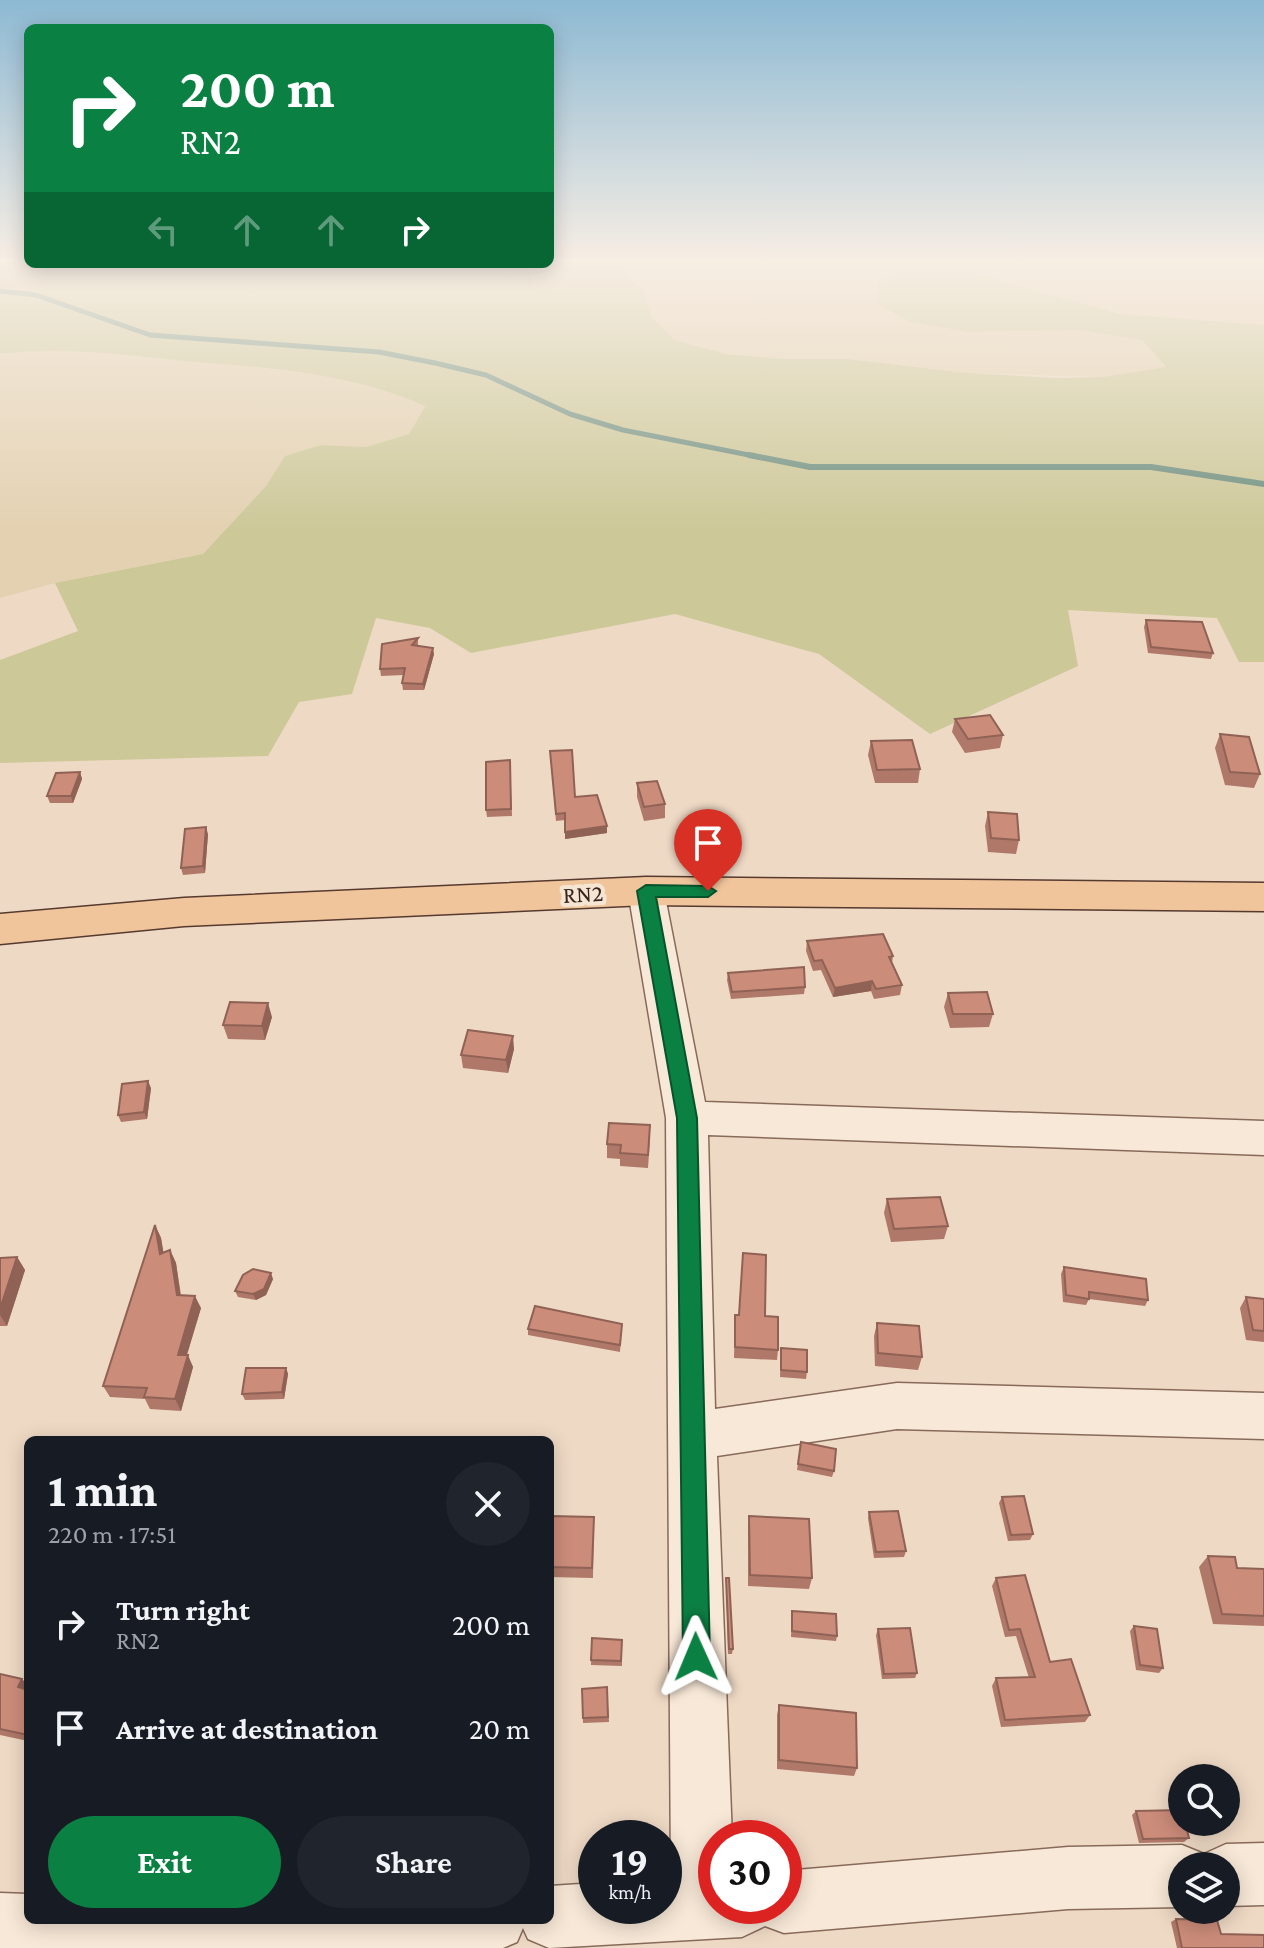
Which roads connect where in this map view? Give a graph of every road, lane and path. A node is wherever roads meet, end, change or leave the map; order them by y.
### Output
1 (646, 891) junction
2 (1264, 897) edge
3 (0, 929) edge
4 (687, 1118) junction
5 (1264, 1138) edge
6 (1264, 1416) edge
7 (691, 1436) junction
8 (716, 1820) edge
9 (1264, 1874) edge
10 (1240, 1875) edge
11 (1168, 1876) edge
12 (802, 1900) edge
13 (698, 1909) edge
14 (554, 1917) edge
15 (419, 1924) edge
16 (0, 1925) edge

1 - 2 main road, RN2
1 - 3 main road, RN2
1 - 4 street
4 - 5 street
4 - 7 street
6 - 7 street
7 - 8 street
9 - 10 street
11 - 12 street
13 - 14 street
15 - 16 street

